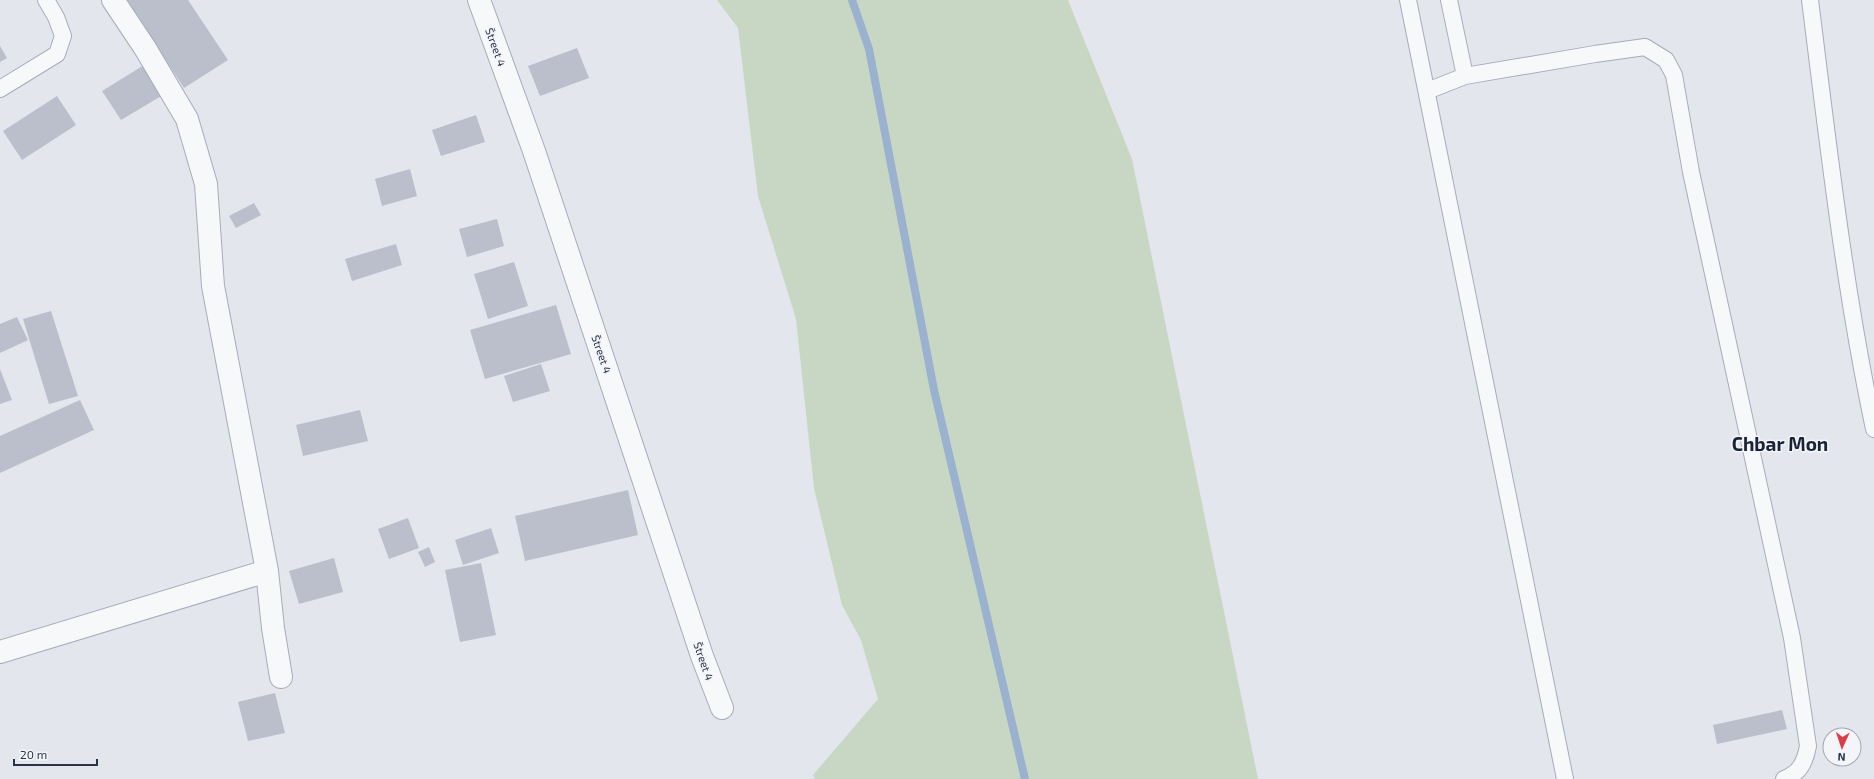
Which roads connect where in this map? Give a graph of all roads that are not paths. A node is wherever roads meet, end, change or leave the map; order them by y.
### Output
1 (46, 0) edge
2 (113, 0) edge
3 (479, 0) edge
4 (1408, 0) edge
5 (1449, 0) edge
6 (1810, 0) edge
7 (1465, 76) junction
8 (0, 89) edge
9 (1427, 91) junction
10 (1874, 429) edge
11 (267, 571) junction
12 (0, 652) edge
13 (281, 677) dead end
14 (722, 708) dead end
15 (1565, 779) edge
16 (1784, 779) edge

1 - 8 lane
2 - 11 street
3 - 14 street, S̄treet 4
4 - 9 lane
5 - 7 lane
6 - 10 lane
7 - 9 lane
7 - 16 lane
9 - 15 lane
11 - 12 street
11 - 13 street

